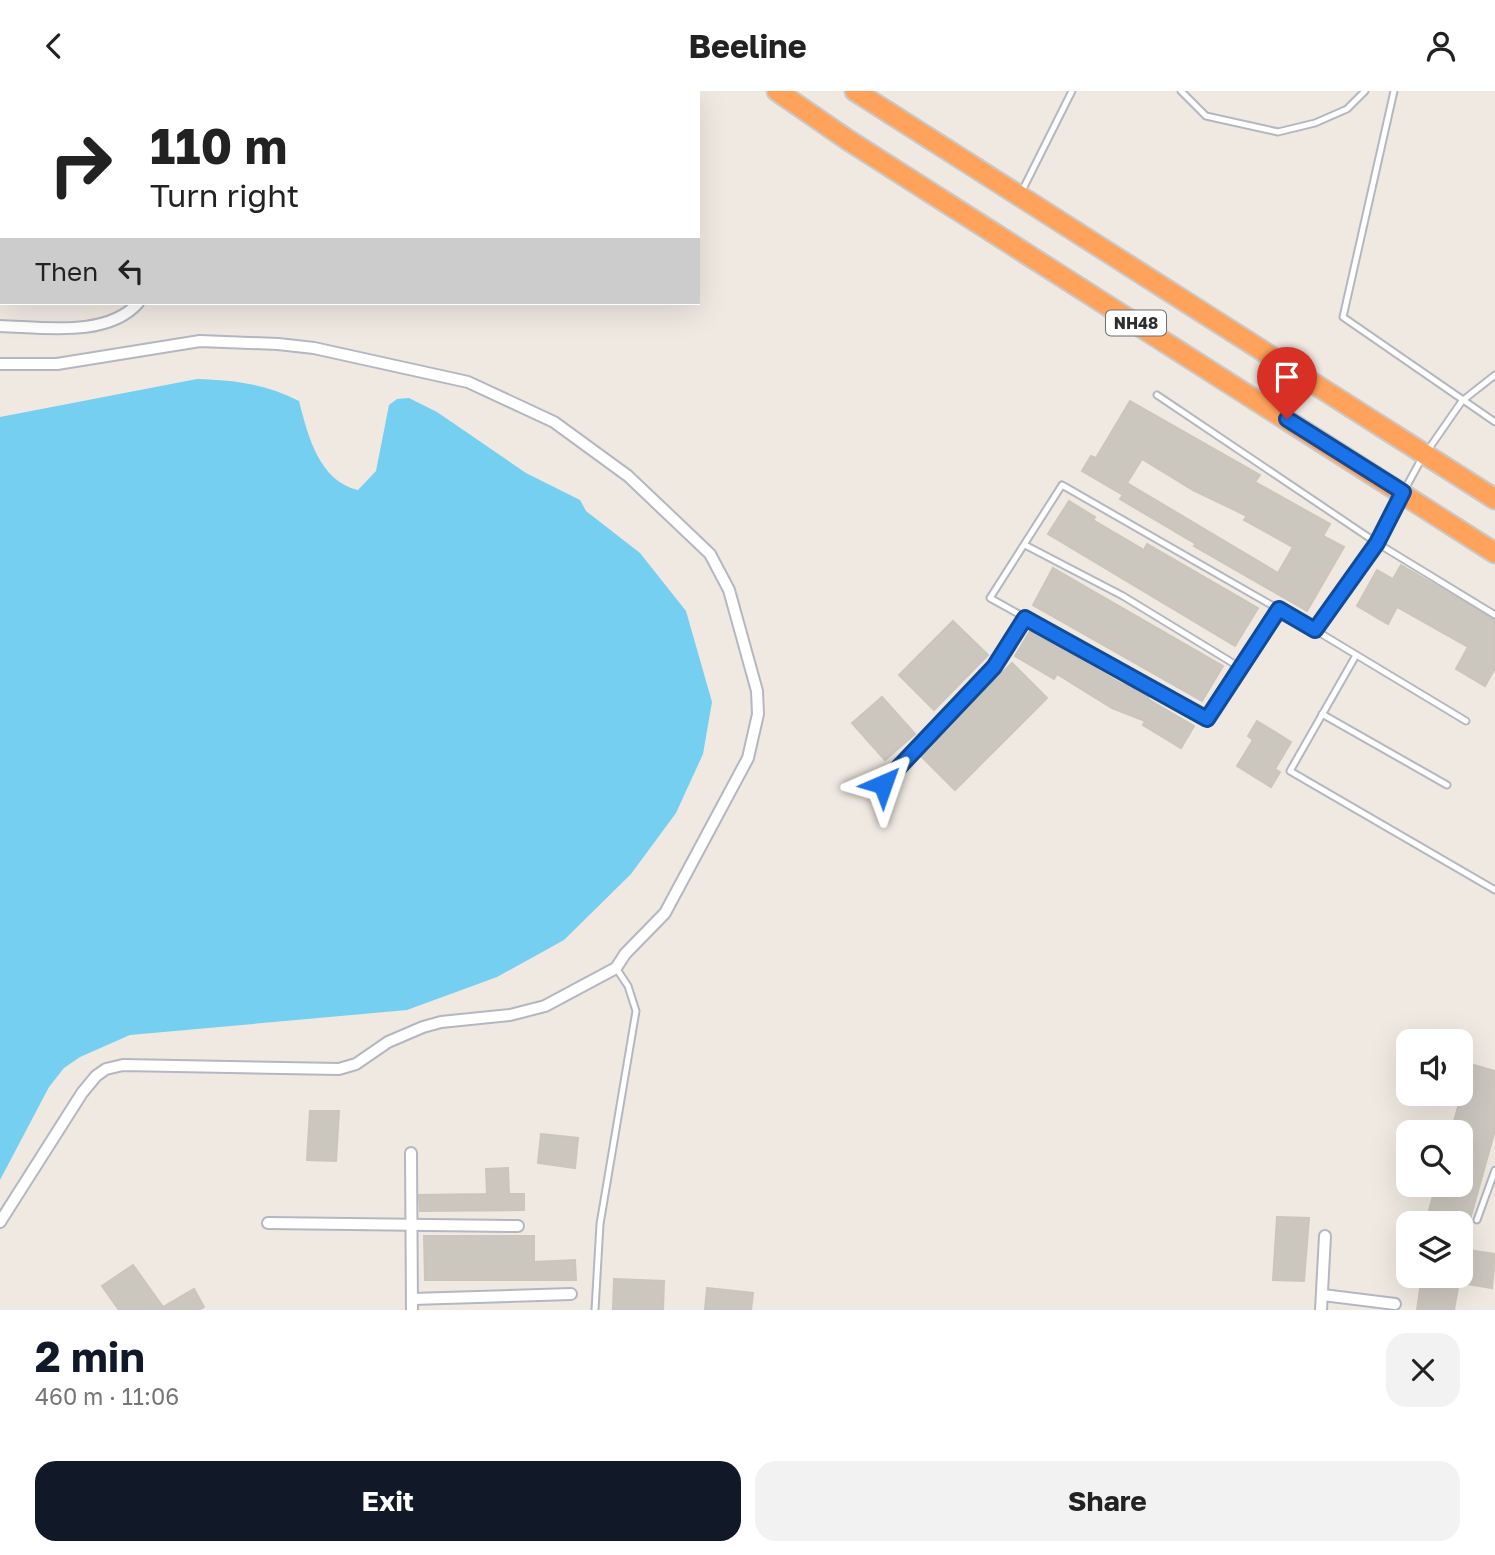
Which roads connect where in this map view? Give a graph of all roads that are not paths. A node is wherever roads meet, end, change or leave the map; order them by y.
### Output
1 (777, 91) edge
2 (855, 91) edge
3 (1072, 91) edge
4 (1181, 91) edge
5 (1366, 91) edge
6 (1394, 91) edge
7 (1019, 196) junction
8 (135, 305) edge
9 (0, 326) edge
10 (0, 364) edge
11 (1495, 375) edge
12 (1157, 395) dead end
13 (1462, 401) junction
14 (1495, 422) edge
15 (1424, 454) junction
16 (1403, 492) junction
17 (1495, 499) edge
18 (1377, 543) junction
19 (1025, 545) junction
20 (1495, 553) edge
21 (1279, 609) junction
22 (1495, 615) edge
23 (1025, 618) junction
24 (1315, 630) junction
25 (1355, 657) junction
26 (1241, 668) junction
27 (1322, 714) junction
28 (1466, 722) dead end
29 (883, 784) dead end
30 (1447, 785) dead end
31 (1495, 890) edge
32 (615, 968) junction
33 (411, 1153) dead end
34 (1495, 1170) edge
35 (1477, 1220) dead end
36 (0, 1222) edge
37 (268, 1223) dead end
38 (411, 1225) junction
39 (518, 1226) dead end
40 (1325, 1236) dead end
41 (571, 1294) dead end
42 (1323, 1294) junction
43 (1395, 1304) dead end
44 (412, 1305) edge
45 (595, 1310) edge
46 (1321, 1310) edge

1 - 16 highway, NH48
2 - 7 highway, NH48
3 - 7 lane
4 - 5 lane
6 - 13 lane
7 - 15 highway, NH48
8 - 9 street
10 - 32 street
11 - 13 lane
12 - 18 lane
13 - 14 lane
13 - 15 lane
15 - 16 lane
15 - 17 highway, NH48
16 - 18 lane
16 - 20 highway, NH48
18 - 22 lane
18 - 24 lane
19 - 21 lane
19 - 23 lane
19 - 26 lane
21 - 24 lane
21 - 26 lane
23 - 26 lane
23 - 29 lane
24 - 25 lane
25 - 27 lane
25 - 28 lane
27 - 30 lane
27 - 31 lane
32 - 36 street
32 - 45 lane
33 - 38 street
34 - 35 lane
37 - 38 street
38 - 39 street
38 - 44 street
40 - 42 street
41 - 44 street
42 - 43 street
42 - 46 street

